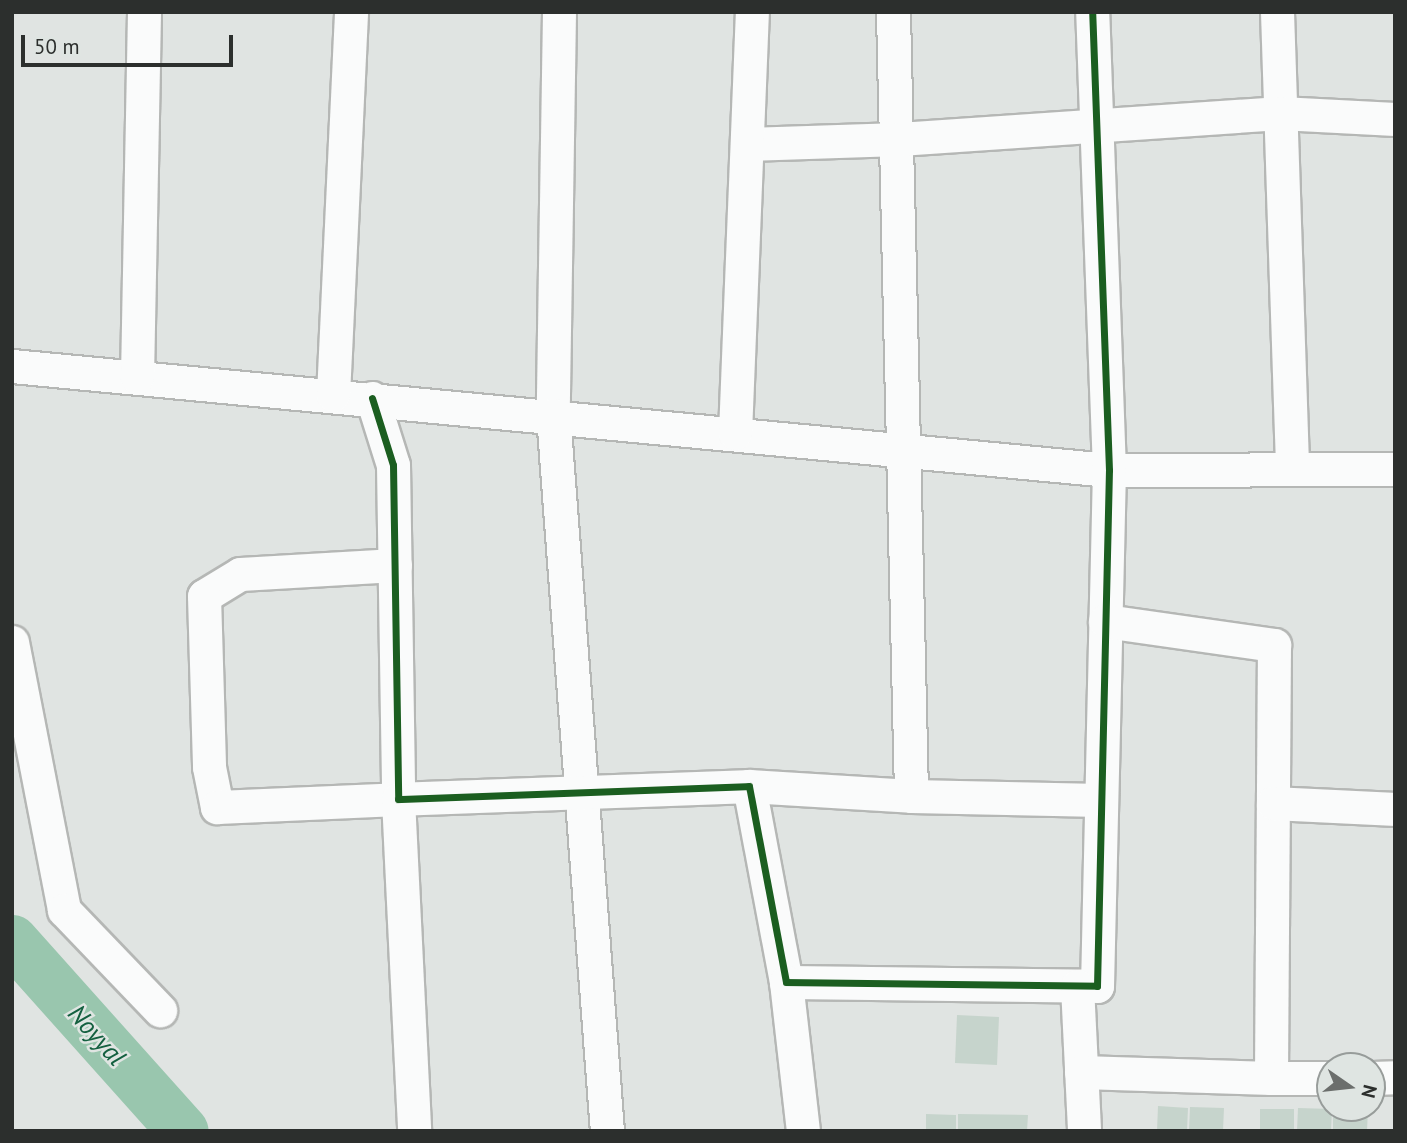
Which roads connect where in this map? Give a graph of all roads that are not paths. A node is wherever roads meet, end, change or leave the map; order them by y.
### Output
1 (144, 12) edge
2 (351, 12) edge
3 (559, 12) edge
4 (752, 12) edge
5 (893, 12) edge
6 (1092, 12) edge
7 (1277, 12) edge
8 (1280, 113) junction
9 (1395, 120) edge
10 (1096, 126) junction
11 (899, 139) junction
12 (747, 144) junction
13 (12, 366) edge
14 (137, 377) junction
15 (333, 395) junction
16 (372, 398) junction
17 (553, 415) junction
18 (735, 433) junction
19 (904, 449) junction
20 (1292, 469) junction
21 (1395, 469) edge
22 (1109, 470) junction
23 (394, 565) junction
24 (1105, 621) junction
25 (12, 642) edge
26 (749, 786) junction
27 (583, 792) junction
28 (911, 796) junction
29 (398, 799) junction
30 (1101, 800) junction
31 (1273, 803) junction
32 (1395, 809) edge
33 (786, 982) junction
34 (1077, 986) junction
35 (160, 1010) dead end
36 (1081, 1072) junction
37 (1271, 1078) junction
38 (1316, 1078) edge
39 (414, 1131) edge
40 (607, 1131) edge
41 (803, 1131) edge
42 (1084, 1131) edge

1 - 14 street
2 - 15 street
3 - 17 street
4 - 12 street
5 - 11 street
6 - 10 street
7 - 8 street
8 - 9 street
8 - 10 street
8 - 20 street
10 - 11 street
10 - 22 street
11 - 12 street
11 - 19 street
12 - 18 street
13 - 14 street
14 - 15 street
15 - 16 street
16 - 17 street
16 - 23 street
17 - 18 street
17 - 27 street
18 - 19 street
19 - 22 street
19 - 28 street
20 - 21 street
20 - 22 street
22 - 24 street
23 - 29 street
23 - 29 street
24 - 30 street
24 - 31 street
25 - 35 street
26 - 27 street
26 - 28 street
26 - 33 street
27 - 29 street
27 - 40 street
28 - 30 street
29 - 39 street
30 - 34 street
31 - 32 street
31 - 37 street
33 - 34 street
33 - 41 street
34 - 36 street
36 - 37 street
36 - 42 street
37 - 38 street

